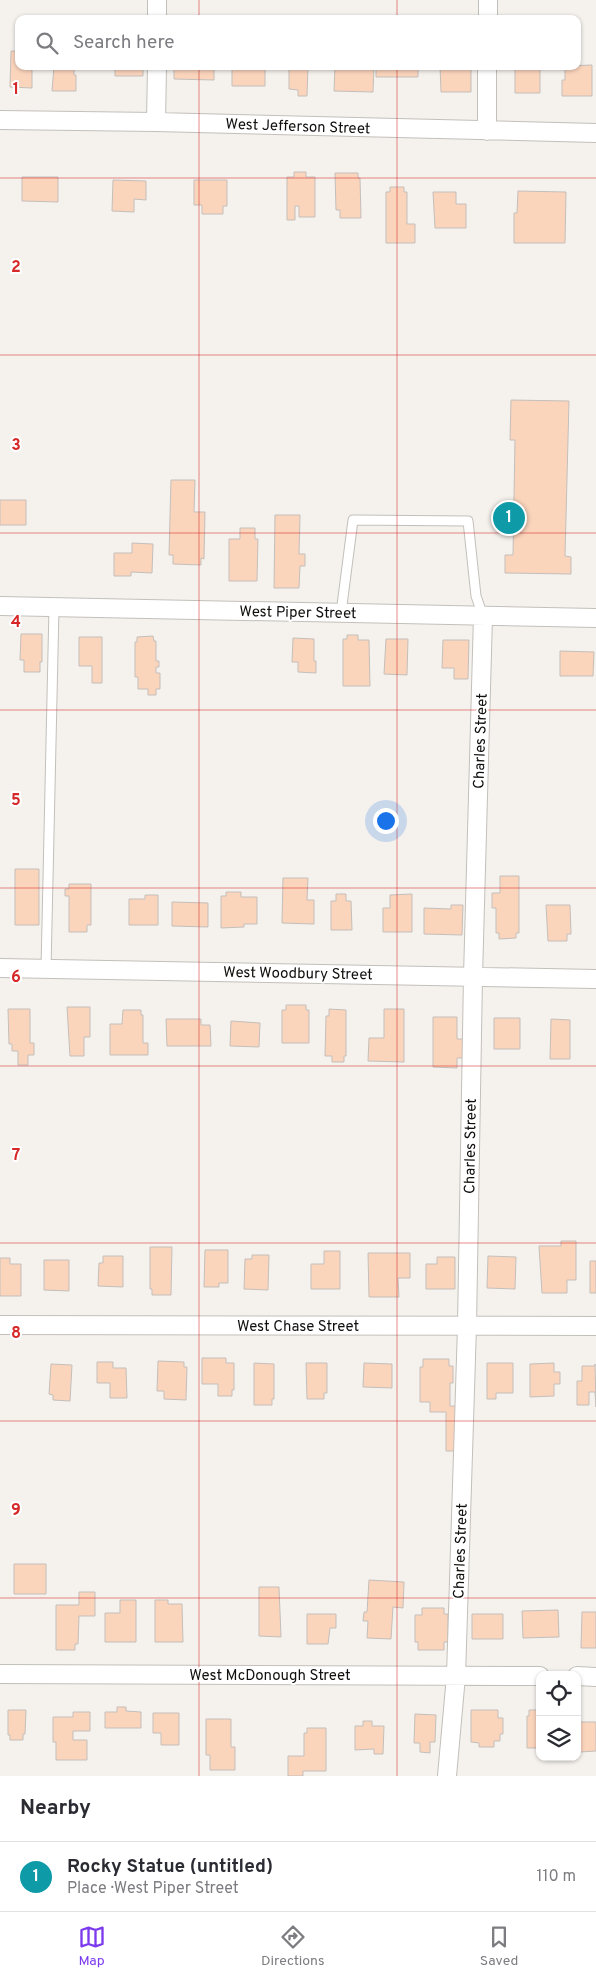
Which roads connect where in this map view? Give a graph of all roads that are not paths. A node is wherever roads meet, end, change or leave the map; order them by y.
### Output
1 (157, 0) edge
2 (488, 0) edge
3 (157, 15) edge
4 (488, 15) edge
5 (157, 70) edge
6 (487, 70) edge
7 (0, 120) edge
8 (156, 122) junction
9 (487, 131) junction
10 (596, 133) edge
11 (0, 606) edge
12 (54, 607) junction
13 (341, 613) junction
14 (484, 616) junction
15 (596, 618) edge
16 (0, 968) edge
17 (46, 969) junction
18 (473, 976) junction
19 (596, 979) edge
20 (0, 1325) edge
21 (467, 1326) junction
22 (596, 1326) edge
23 (0, 1674) edge
24 (456, 1676) junction
25 (536, 1676) edge
26 (581, 1676) edge
27 (596, 1676) edge
28 (447, 1776) edge

1 - 3 street
2 - 4 street
5 - 8 street
6 - 9 street
7 - 8 street, West Jefferson Street
8 - 9 street, West Jefferson Street
9 - 10 street, West Jefferson Street
11 - 12 street, West Piper Street
12 - 13 street, West Piper Street
12 - 17 lane
13 - 14 street, West Piper Street
13 - 14 lane
14 - 15 street, West Piper Street
14 - 18 street, Charles Street
16 - 17 street, West Woodbury Street
17 - 18 street, West Woodbury Street
18 - 19 street, West Woodbury Street
18 - 21 street, Charles Street
20 - 21 street, West Chase Street
21 - 22 street, West Chase Street
21 - 24 street, Charles Street
23 - 24 street, West McDonough Street
24 - 25 street, West McDonough Street
24 - 28 street, Charles Street
26 - 27 street

